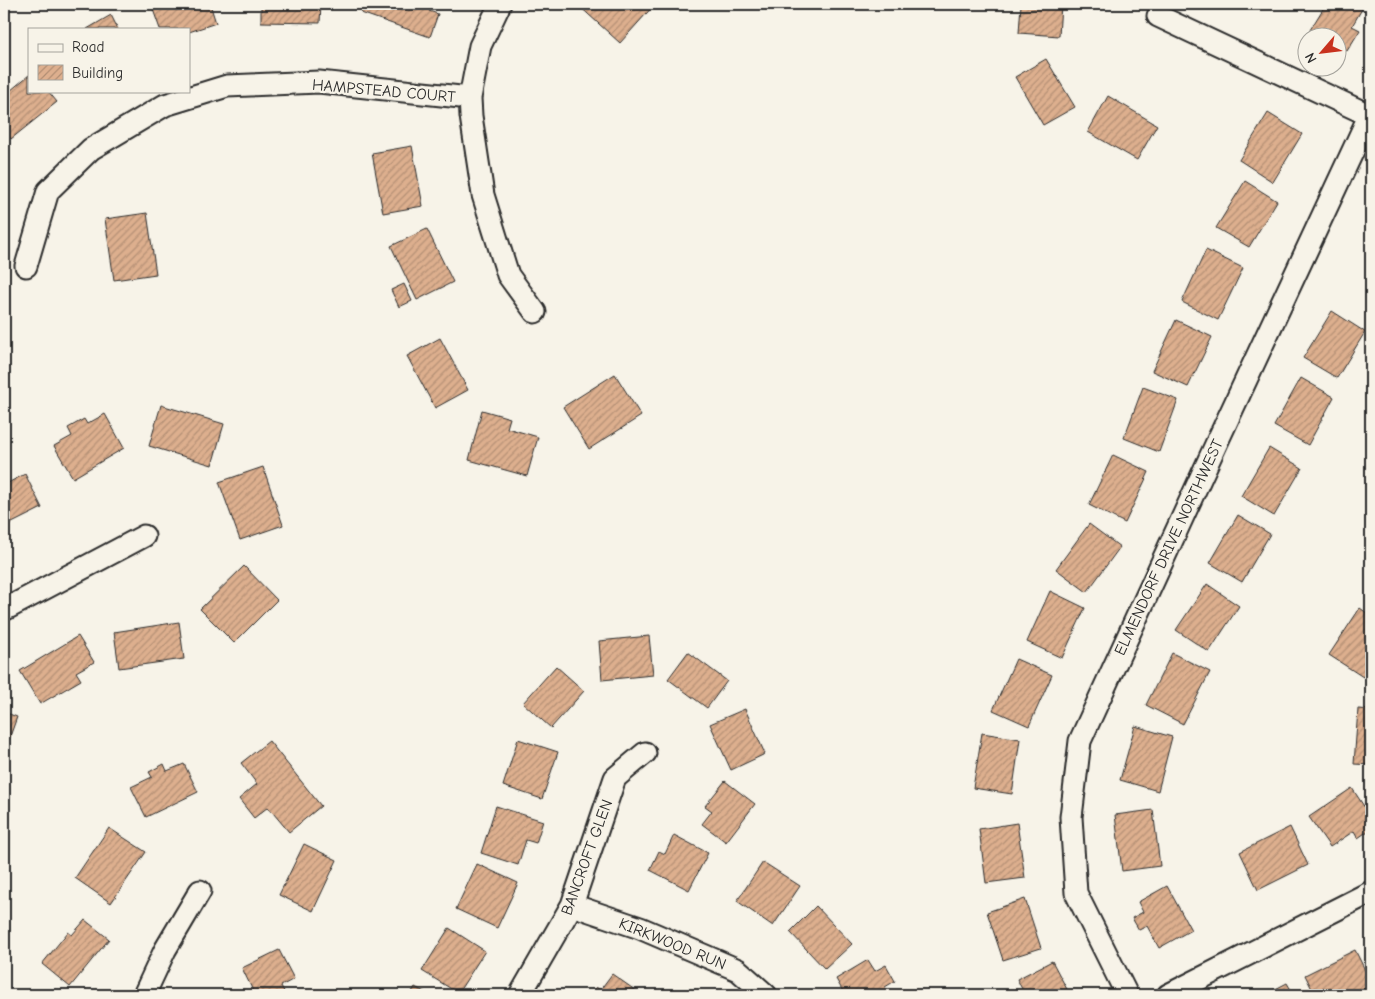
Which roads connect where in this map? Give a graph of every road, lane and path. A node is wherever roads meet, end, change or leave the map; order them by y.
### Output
1 (500, 4) edge
2 (1158, 16) dead end
3 (470, 98) junction
4 (1371, 115) edge
5 (26, 266) dead end
6 (535, 312) dead end
7 (144, 536) dead end
8 (4, 610) edge
9 (645, 754) dead end
10 (200, 891) dead end
11 (1371, 892) edge
12 (572, 906) junction
13 (144, 995) edge
14 (520, 995) edge
15 (766, 995) edge
16 (1127, 995) edge
17 (1168, 995) edge

1 - 3 street
2 - 4 street
3 - 5 street, HAMPSTEAD COURT
3 - 6 street
4 - 16 street, ELMENDORF DRIVE NORTHWEST
7 - 8 street
9 - 12 street, BANCROFT GLEN
10 - 13 street
11 - 17 street
12 - 14 street, BANCROFT GLEN
12 - 15 street, KIRKWOOD RUN

